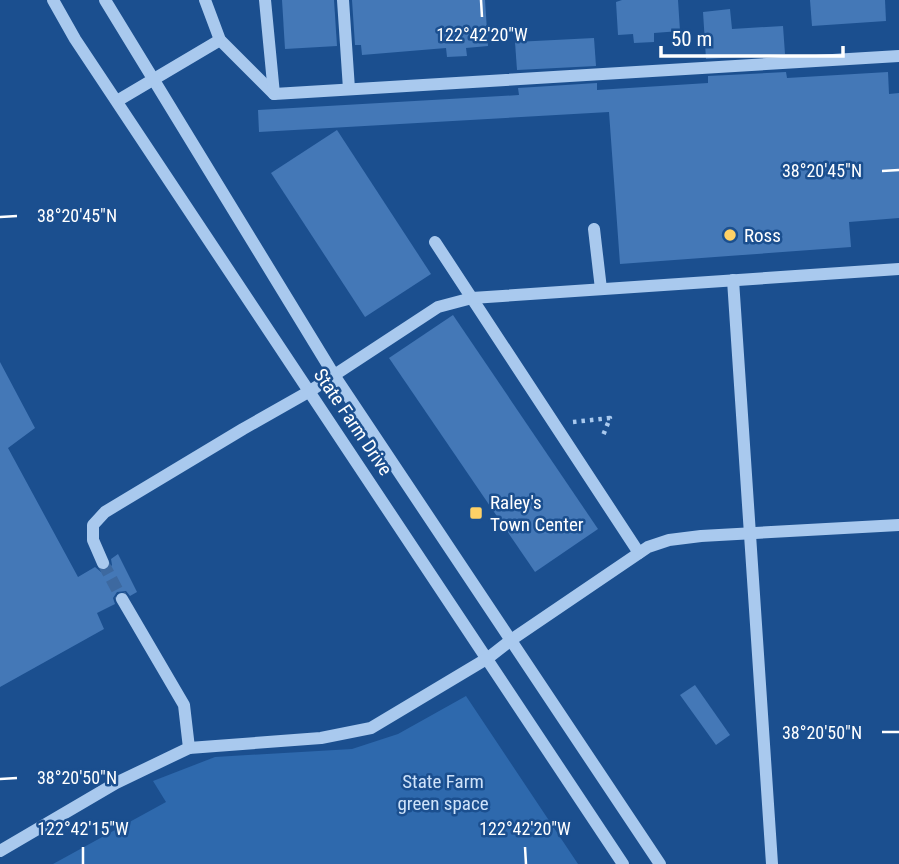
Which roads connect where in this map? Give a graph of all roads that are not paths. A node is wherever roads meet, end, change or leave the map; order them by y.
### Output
1 (53, 0) edge
2 (105, 0) edge
3 (205, 0) edge
4 (265, 0) edge
5 (343, 0) edge
6 (220, 40) junction
7 (899, 56) edge
8 (153, 79) junction
9 (349, 89) junction
10 (274, 94) junction
11 (117, 101) junction
12 (594, 229) dead end
13 (436, 242) dead end
14 (899, 269) edge
15 (733, 280) junction
16 (601, 289) junction
17 (472, 298) junction
18 (334, 375) junction
19 (310, 391) junction
20 (899, 525) edge
21 (750, 533) junction
22 (639, 553) junction
23 (103, 563) tunnel mouth
24 (122, 599) tunnel mouth
25 (511, 640) junction
26 (488, 658) junction
27 (189, 748) junction
28 (0, 851) edge
29 (623, 864) edge
30 (660, 864) edge
31 (772, 864) edge

1 - 11 street, State Farm Drive
2 - 8 street, State Farm Drive
3 - 6 street
4 - 10 street
5 - 9 street
6 - 8 street
6 - 10 street
7 - 9 street
8 - 11 street
8 - 18 street, State Farm Drive
9 - 10 street
11 - 19 street, State Farm Drive
12 - 16 street
13 - 17 street
14 - 15 street
15 - 16 street
15 - 21 street
16 - 17 street
17 - 18 street
17 - 22 street
18 - 19 street
18 - 25 street, State Farm Drive
19 - 23 street
19 - 26 street, State Farm Drive
20 - 21 street
21 - 22 street
21 - 31 street
22 - 25 street
24 - 27 street
25 - 26 street
25 - 30 street, State Farm Drive
26 - 27 street
26 - 29 street, State Farm Drive
27 - 28 street

